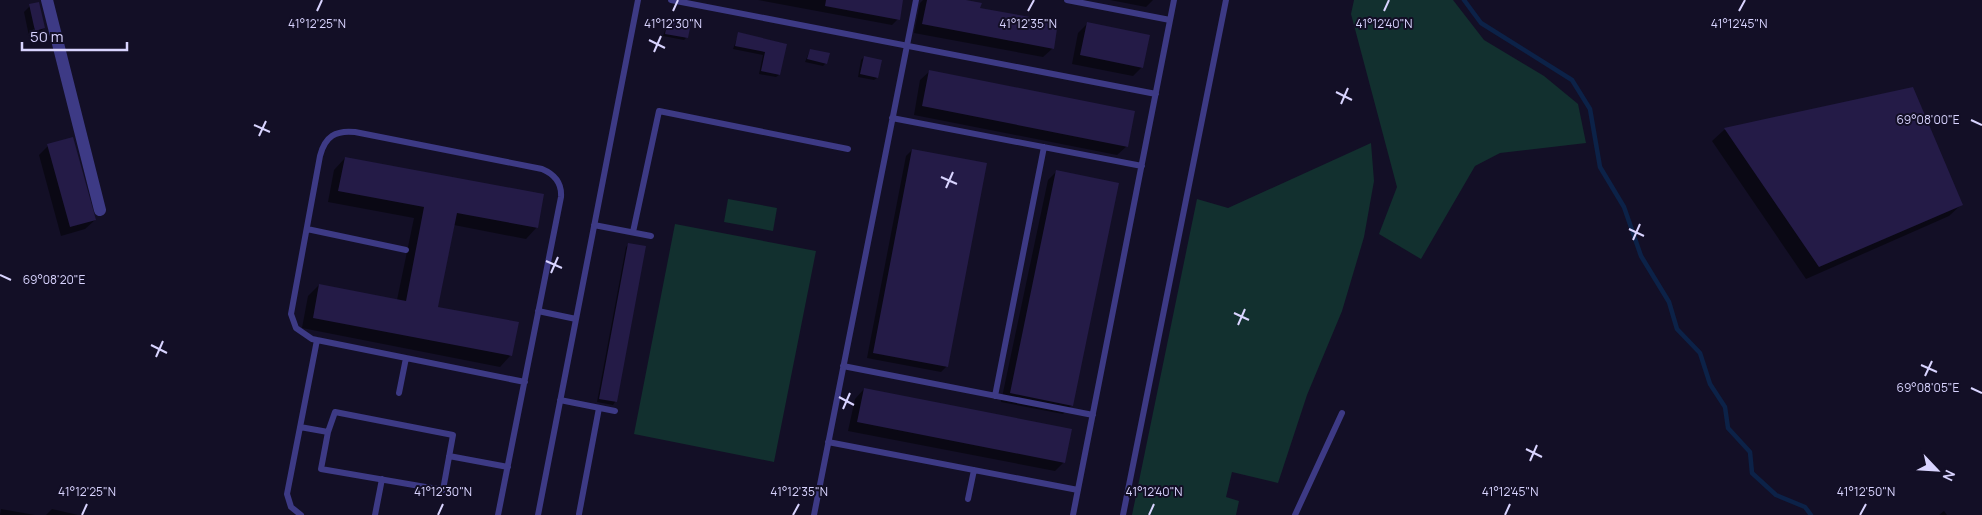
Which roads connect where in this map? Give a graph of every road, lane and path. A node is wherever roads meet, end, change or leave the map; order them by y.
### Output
1 (47, 0) edge
2 (638, 0) edge
3 (671, 0) edge
4 (916, 0) edge
5 (1068, 0) edge
6 (1174, 0) edge
7 (1226, 0) edge
8 (1170, 20) junction
9 (907, 46) junction
10 (1156, 94) junction
11 (892, 118) junction
12 (1044, 147) junction
13 (848, 149) dead end
14 (1142, 166) junction
15 (100, 210) dead end
16 (594, 225) junction
17 (307, 229) junction
18 (633, 232) junction
19 (650, 236) dead end
20 (406, 250) dead end
21 (538, 311) junction
22 (576, 319) junction
23 (317, 340) junction
24 (406, 358) junction
25 (843, 366) junction
26 (524, 382) junction
27 (399, 393) dead end
28 (996, 396) junction
29 (560, 400) junction
30 (599, 408) junction
31 (615, 411) dead end
32 (1342, 414) dead end
33 (1093, 415) junction
34 (300, 427) junction
35 (328, 432) junction
36 (828, 442) junction
37 (449, 456) junction
38 (508, 467) junction
39 (974, 470) junction
40 (382, 479) junction
41 (1078, 490) junction
42 (968, 499) dead end
43 (579, 514) edge
44 (301, 515) edge
45 (375, 515) edge
46 (498, 515) edge
47 (538, 515) edge
48 (814, 515) edge
49 (1073, 515) edge
50 (1123, 515) edge
51 (1295, 515) edge

1 - 15 street
2 - 16 lane
3 - 9 lane
4 - 9 lane
5 - 8 lane
6 - 8 lane
7 - 50 lane
8 - 10 lane
9 - 10 lane
9 - 11 lane
10 - 14 lane
11 - 12 lane
11 - 25 lane
12 - 14 lane
12 - 28 lane
13 - 18 lane
14 - 33 lane
16 - 18 lane
16 - 22 lane
17 - 20 lane
17 - 21 lane
17 - 23 lane
18 - 19 lane
21 - 22 lane
21 - 26 lane
22 - 29 lane
23 - 24 lane
23 - 34 lane
24 - 26 lane
24 - 27 lane
25 - 28 lane
25 - 36 lane
26 - 38 lane
28 - 33 lane
29 - 30 lane
29 - 47 lane
30 - 31 lane
30 - 43 lane
32 - 51 lane
33 - 41 lane
34 - 35 lane
34 - 44 lane
35 - 37 lane
35 - 40 lane
36 - 39 lane
36 - 48 lane
37 - 38 lane
37 - 40 lane
38 - 46 lane
39 - 41 lane
39 - 42 lane
40 - 45 lane
41 - 49 lane

